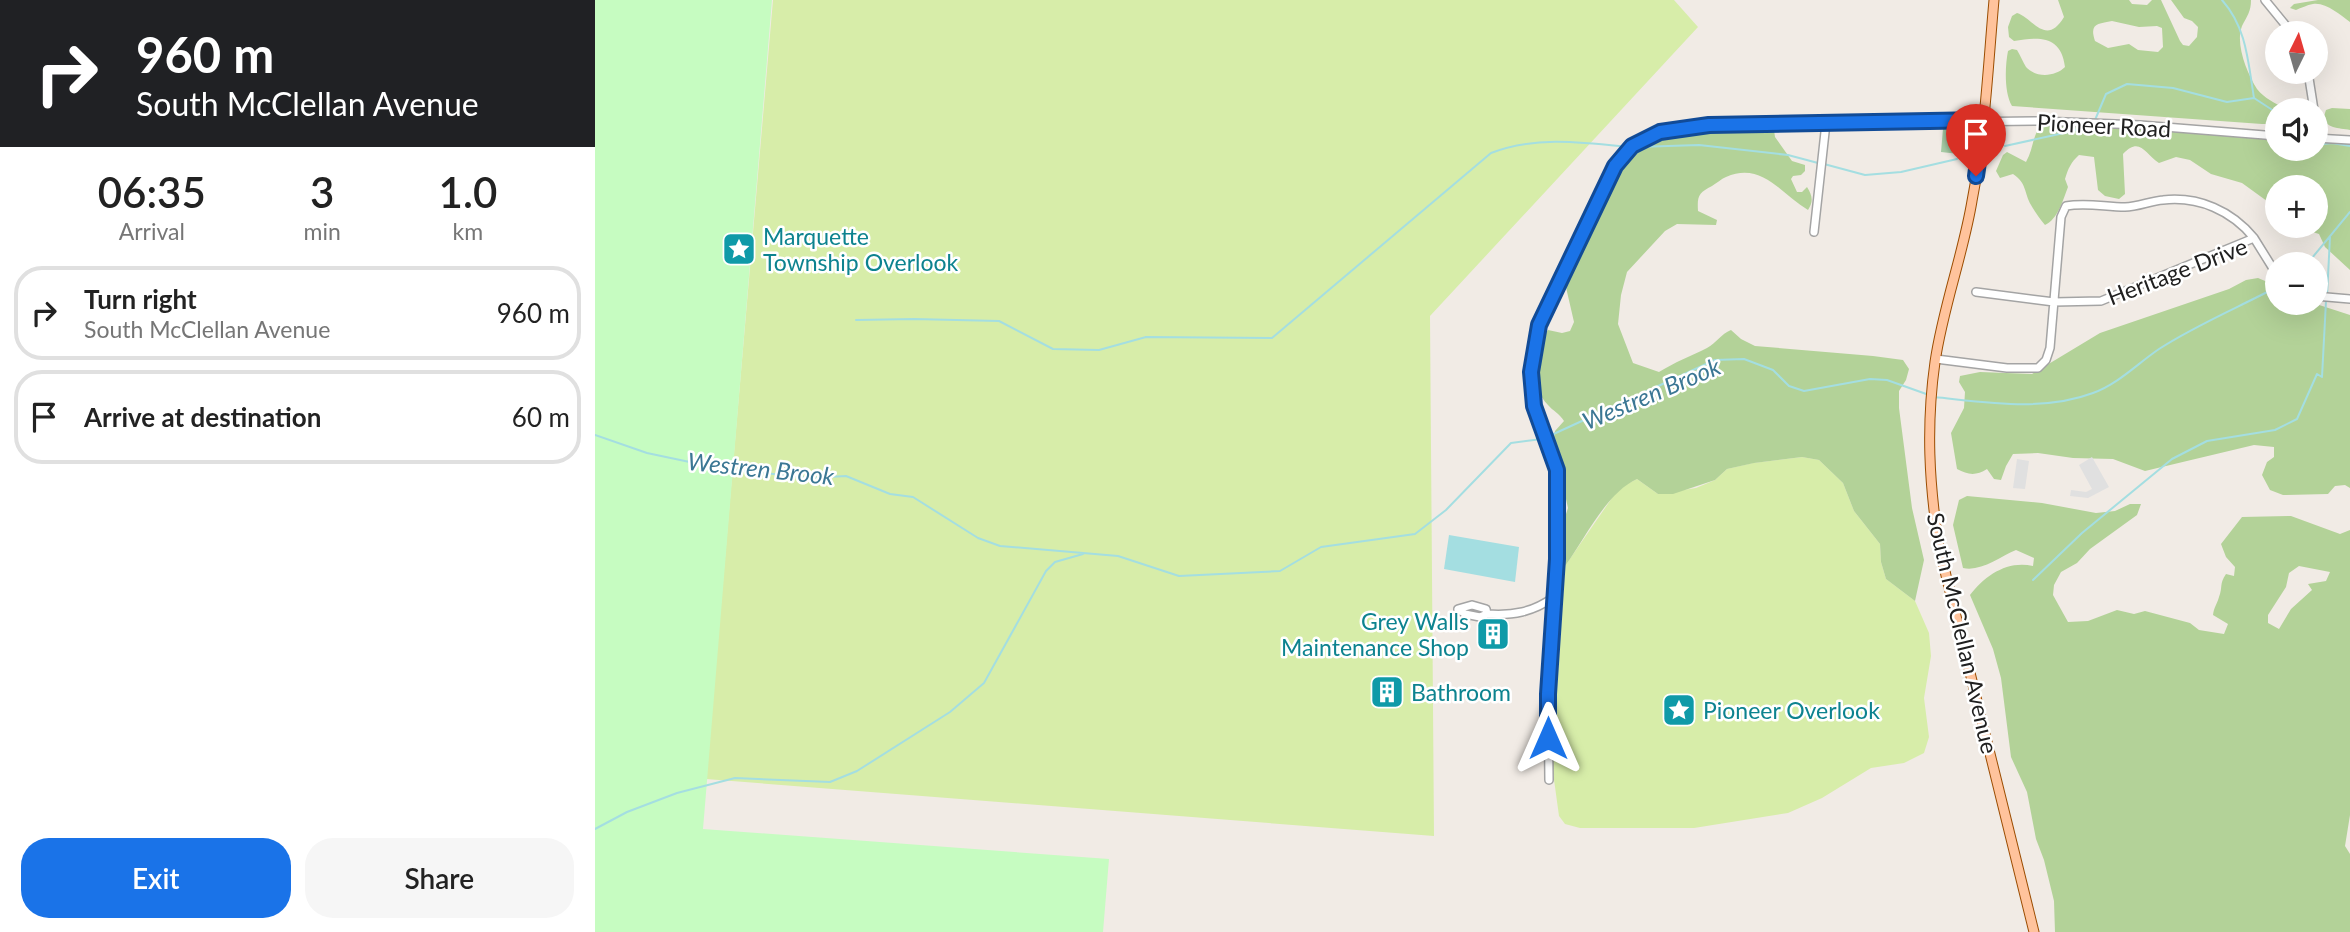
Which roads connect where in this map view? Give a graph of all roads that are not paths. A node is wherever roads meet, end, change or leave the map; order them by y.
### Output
1 (1994, 0) edge
2 (2265, 0) edge
3 (2282, 21) edge
4 (1984, 120) junction
5 (1826, 123) junction
6 (2265, 135) edge
7 (2328, 139) edge
8 (2350, 141) edge
9 (1814, 232) dead end
10 (2254, 238) junction
11 (2265, 256) edge
12 (1976, 292) dead end
13 (2328, 297) edge
14 (2350, 299) edge
15 (2054, 302) junction
16 (1936, 359) junction
17 (1554, 597) junction
18 (1487, 614) dead end
19 (1549, 780) dead end
20 (2034, 932) edge

1 - 4 main road, South McClellan Avenue
2 - 3 street
4 - 5 street, Pioneer Road
4 - 6 street, Pioneer Road
4 - 16 main road, South McClellan Avenue
5 - 9 street
5 - 17 street, Pioneer Road
7 - 8 street
10 - 11 street, Heritage Drive
10 - 15 street, Heritage Drive
10 - 15 street
12 - 15 street, Heritage Drive
13 - 14 street
15 - 16 street
16 - 20 main road, South McClellan Avenue
17 - 18 street
17 - 19 street, Pioneer Road

